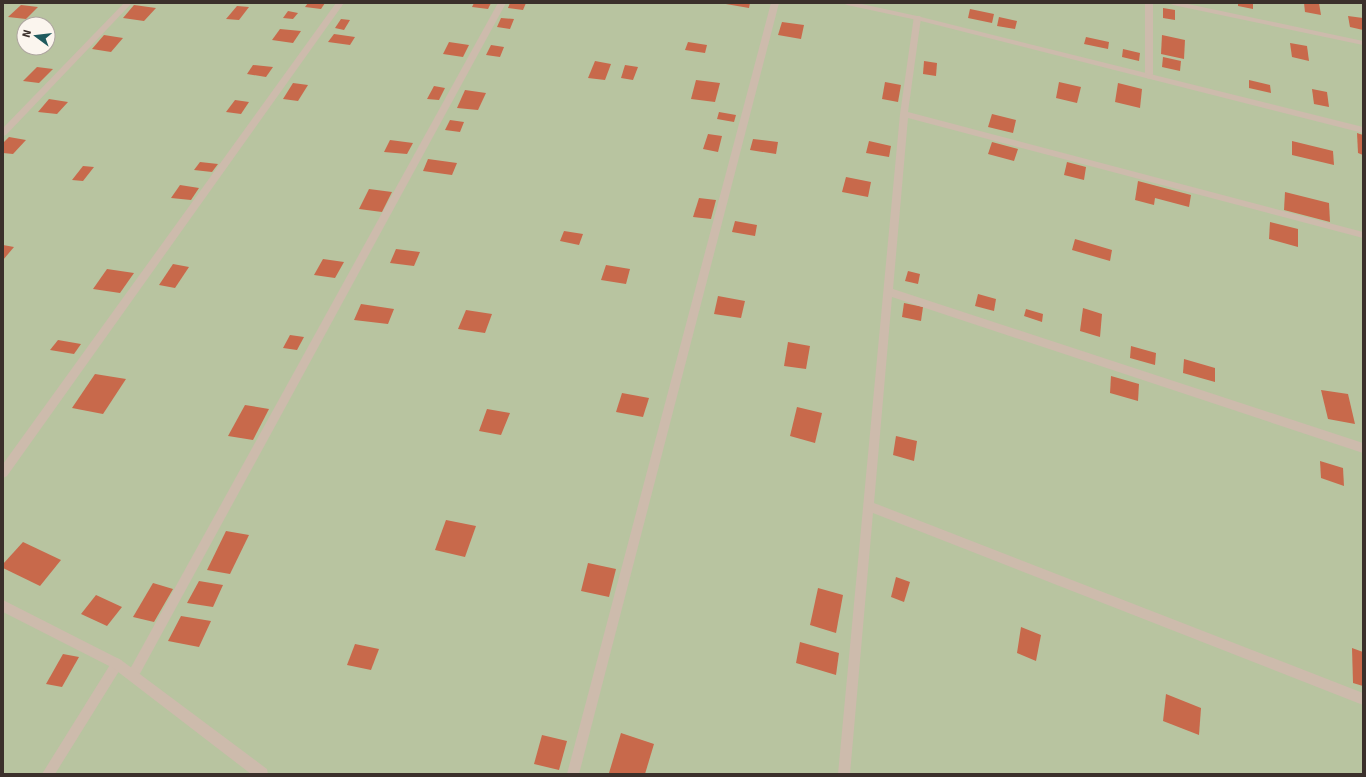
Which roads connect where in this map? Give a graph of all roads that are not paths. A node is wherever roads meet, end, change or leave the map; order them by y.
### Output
1 (128, 3) edge
2 (340, 3) edge
3 (502, 3) edge
4 (775, 3) edge
5 (847, 3) edge
6 (1149, 3) edge
7 (1173, 3) edge
8 (917, 18) junction
9 (1363, 42) edge
10 (1149, 76) junction
11 (904, 114) junction
12 (1363, 130) edge
13 (3, 133) edge
14 (1363, 235) edge
15 (888, 292) junction
16 (1363, 448) edge
17 (3, 473) edge
18 (869, 506) junction
19 (3, 606) edge
20 (117, 664) junction
21 (133, 676) junction
22 (1363, 699) edge
23 (48, 774) edge
24 (262, 774) edge
25 (573, 774) edge
26 (844, 774) edge

1 - 13 street
2 - 17 street
3 - 21 street
4 - 25 street
5 - 8 street
6 - 10 street
7 - 9 street
8 - 10 street
8 - 11 street
10 - 12 street
11 - 14 street
11 - 15 street
15 - 16 street
15 - 18 street
18 - 22 street
18 - 26 street
19 - 20 street
20 - 21 street
20 - 23 street
21 - 24 street

